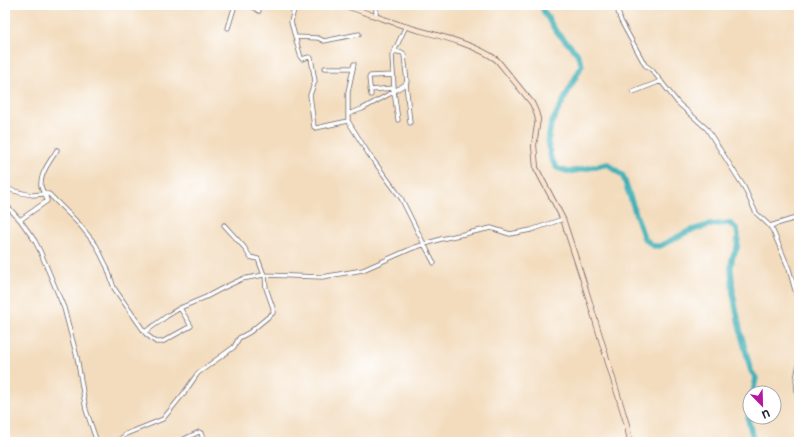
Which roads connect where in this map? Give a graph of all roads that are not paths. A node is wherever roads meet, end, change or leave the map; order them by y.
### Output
1 (235, 5) edge
2 (250, 5) edge
3 (295, 5) edge
4 (343, 5) edge
5 (376, 5) edge
6 (616, 5) edge
7 (259, 11) dead end
8 (376, 16) junction
9 (406, 26) junction
10 (228, 28) dead end
11 (359, 34) dead end
12 (295, 37) junction
13 (394, 51) junction
14 (354, 64) dead end
15 (325, 68) dead end
16 (353, 68) junction
17 (393, 75) junction
18 (661, 81) junction
19 (406, 83) junction
20 (370, 90) junction
21 (394, 90) junction
22 (633, 92) dead end
23 (371, 95) dead end
24 (348, 114) junction
25 (398, 120) dead end
26 (348, 121) junction
27 (410, 123) dead end
28 (57, 150) dead end
29 (5, 188) edge
30 (44, 193) junction
31 (7, 206) dead end
32 (799, 217) edge
33 (563, 219) junction
34 (20, 220) junction
35 (224, 225) dead end
36 (770, 226) junction
37 (424, 244) junction
38 (434, 262) dead end
39 (265, 275) junction
40 (799, 304) edge
41 (180, 308) junction
42 (145, 332) junction
43 (799, 363) edge
44 (799, 402) edge
45 (97, 442) edge
46 (117, 442) edge
47 (178, 442) edge
48 (204, 442) edge
49 (630, 442) edge
50 (799, 442) edge

1 - 10 street
2 - 7 street
3 - 12 street
4 - 8 street
5 - 8 street
6 - 18 street
8 - 9 street
9 - 13 street
9 - 33 street
11 - 12 street
12 - 26 street
13 - 17 street
13 - 19 street
14 - 16 street
15 - 16 street
16 - 24 street
17 - 20 street
17 - 21 street
18 - 22 street
18 - 36 street
19 - 21 street
19 - 27 street
20 - 21 street
20 - 23 street
21 - 24 street
21 - 25 street
24 - 26 street
26 - 37 street
28 - 30 street
29 - 30 street
30 - 34 street
30 - 42 street
31 - 34 street
32 - 36 street
33 - 37 street
33 - 49 street
34 - 45 street
35 - 39 street
36 - 40 street
37 - 38 street
37 - 39 street
39 - 41 street
39 - 46 street
41 - 42 street
41 - 42 street
43 - 44 street
44 - 50 street
47 - 48 street

